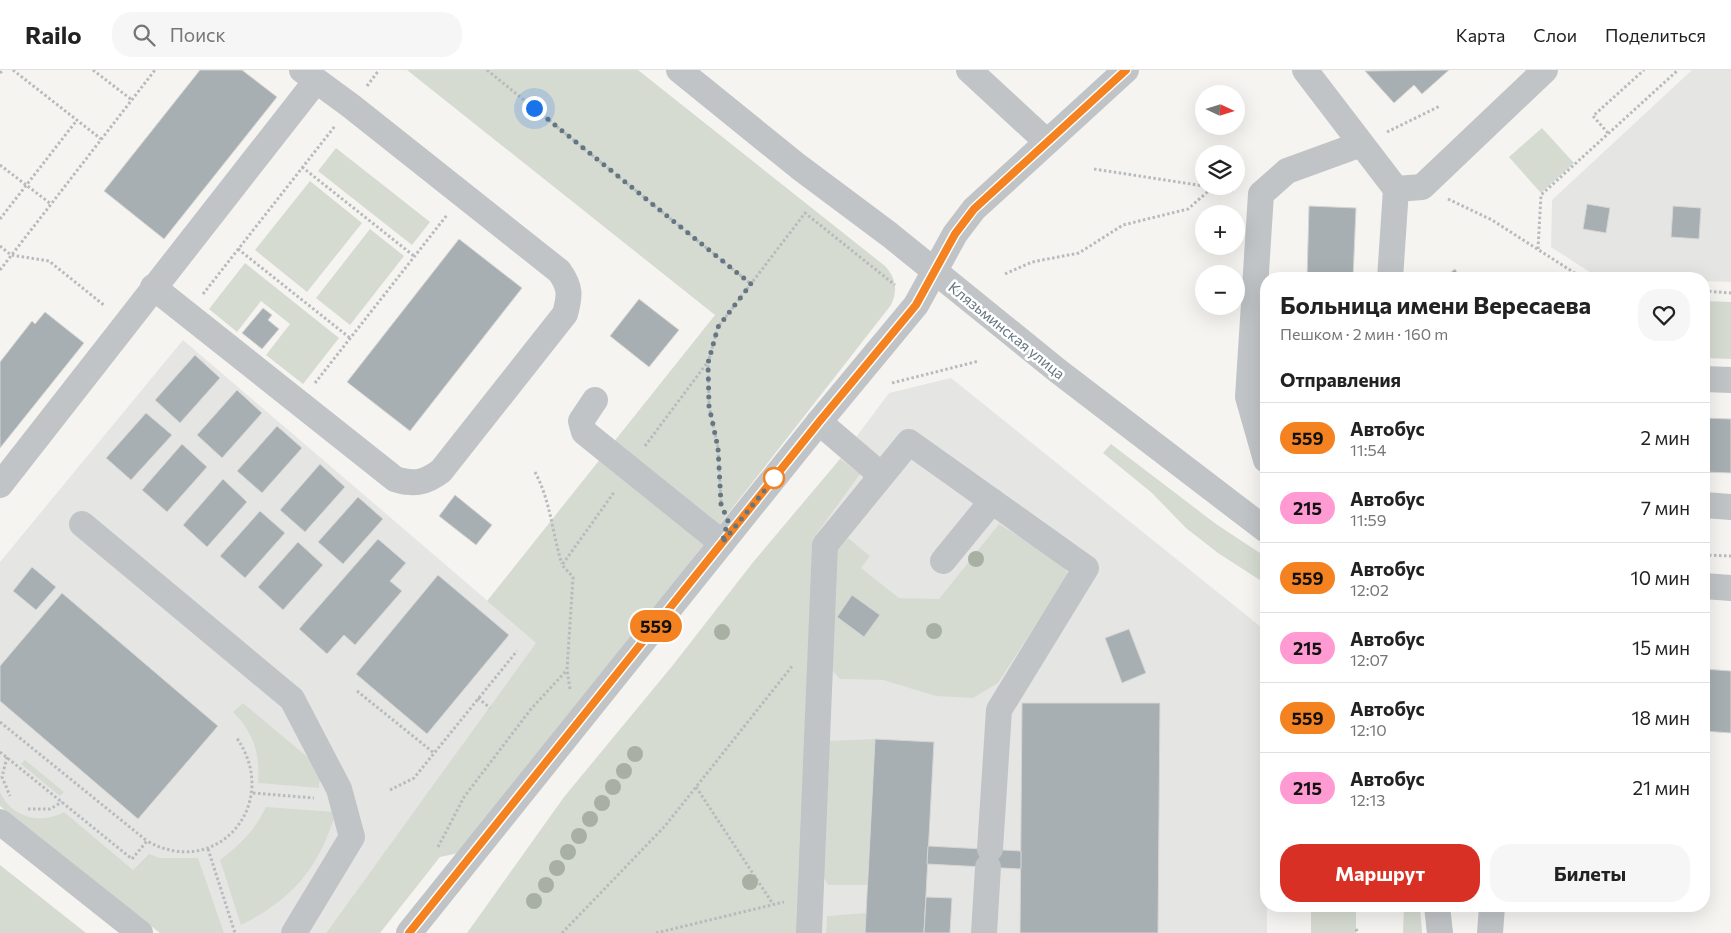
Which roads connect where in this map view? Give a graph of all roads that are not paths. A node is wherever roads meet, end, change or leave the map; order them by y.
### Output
1 (679, 70) edge
2 (969, 70) edge
3 (1126, 70) edge
4 (1305, 70) edge
5 (1545, 70) edge
6 (309, 76) edge
7 (1047, 142) junction
8 (1361, 144) junction
9 (1396, 189) junction
10 (934, 271) junction
11 (1390, 272) edge
12 (153, 287) junction
13 (1710, 379) edge
14 (1731, 380) edge
15 (595, 400) dead end
16 (819, 422) junction
17 (1260, 439) edge
18 (882, 475) junction
19 (0, 486) edge
20 (992, 501) junction
21 (1710, 505) edge
22 (1731, 507) edge
23 (82, 524) dead end
24 (1260, 526) edge
25 (722, 543) junction
26 (943, 562) dead end
27 (1710, 586) edge
28 (1731, 588) edge
29 (0, 822) edge
30 (1438, 912) edge
31 (1492, 912) edge
32 (140, 933) edge
33 (294, 933) edge
34 (409, 933) edge
35 (808, 933) edge
36 (984, 933) edge
37 (1440, 933) edge
38 (1490, 933) edge

1 - 10 street, Клязьминская улица
2 - 7 street
3 - 7 street
4 - 8 street
5 - 9 street
6 - 12 street
6 - 12 street
7 - 10 street
8 - 9 street
8 - 17 street
9 - 11 street
10 - 16 street
10 - 24 street, Клязьминская улица
12 - 19 street
13 - 14 street
15 - 25 street
16 - 18 street
16 - 25 street
18 - 20 street
18 - 35 street
20 - 26 street
20 - 36 street
21 - 22 street
23 - 33 street
25 - 34 street
27 - 28 street
29 - 32 street
30 - 37 street
31 - 38 street

